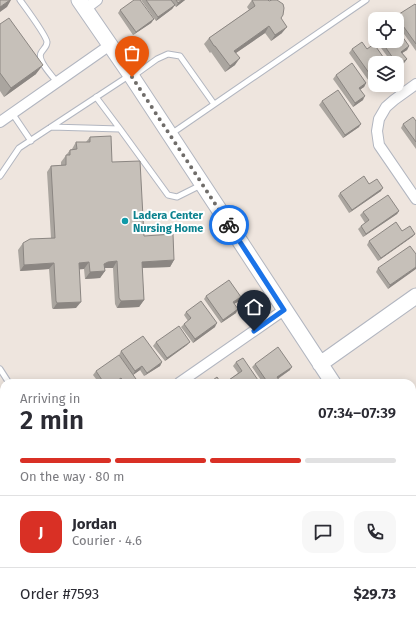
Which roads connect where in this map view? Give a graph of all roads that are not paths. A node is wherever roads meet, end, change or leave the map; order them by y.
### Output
1 (20, 0) edge
2 (97, 0) edge
3 (366, 0) edge
4 (82, 4) edge
5 (110, 45) junction
6 (131, 75) junction
7 (56, 82) junction
8 (416, 84) edge
9 (96, 97) junction
10 (214, 104) junction
11 (12, 113) junction
12 (0, 122) edge
13 (51, 127) junction
14 (120, 129) junction
15 (170, 135) junction
16 (31, 141) junction
17 (0, 176) edge
18 (202, 184) junction
19 (416, 199) edge
20 (416, 296) edge
21 (284, 310) junction
22 (320, 364) junction
23 (0, 369) edge
24 (6, 379) edge
25 (184, 379) edge
26 (330, 379) edge

1 - 7 lane
2 - 4 street
3 - 10 lane
4 - 5 main road
5 - 6 main road
5 - 7 street
6 - 9 lane
6 - 10 lane
6 - 15 main road
7 - 11 street
8 - 19 street
9 - 13 lane
9 - 14 lane
10 - 15 lane
11 - 12 street
11 - 16 lane
13 - 14 lane
13 - 16 lane
14 - 18 lane
15 - 18 main road
16 - 17 lane
18 - 21 main road
20 - 22 main road
21 - 22 main road
21 - 25 street
22 - 26 main road
23 - 24 lane

